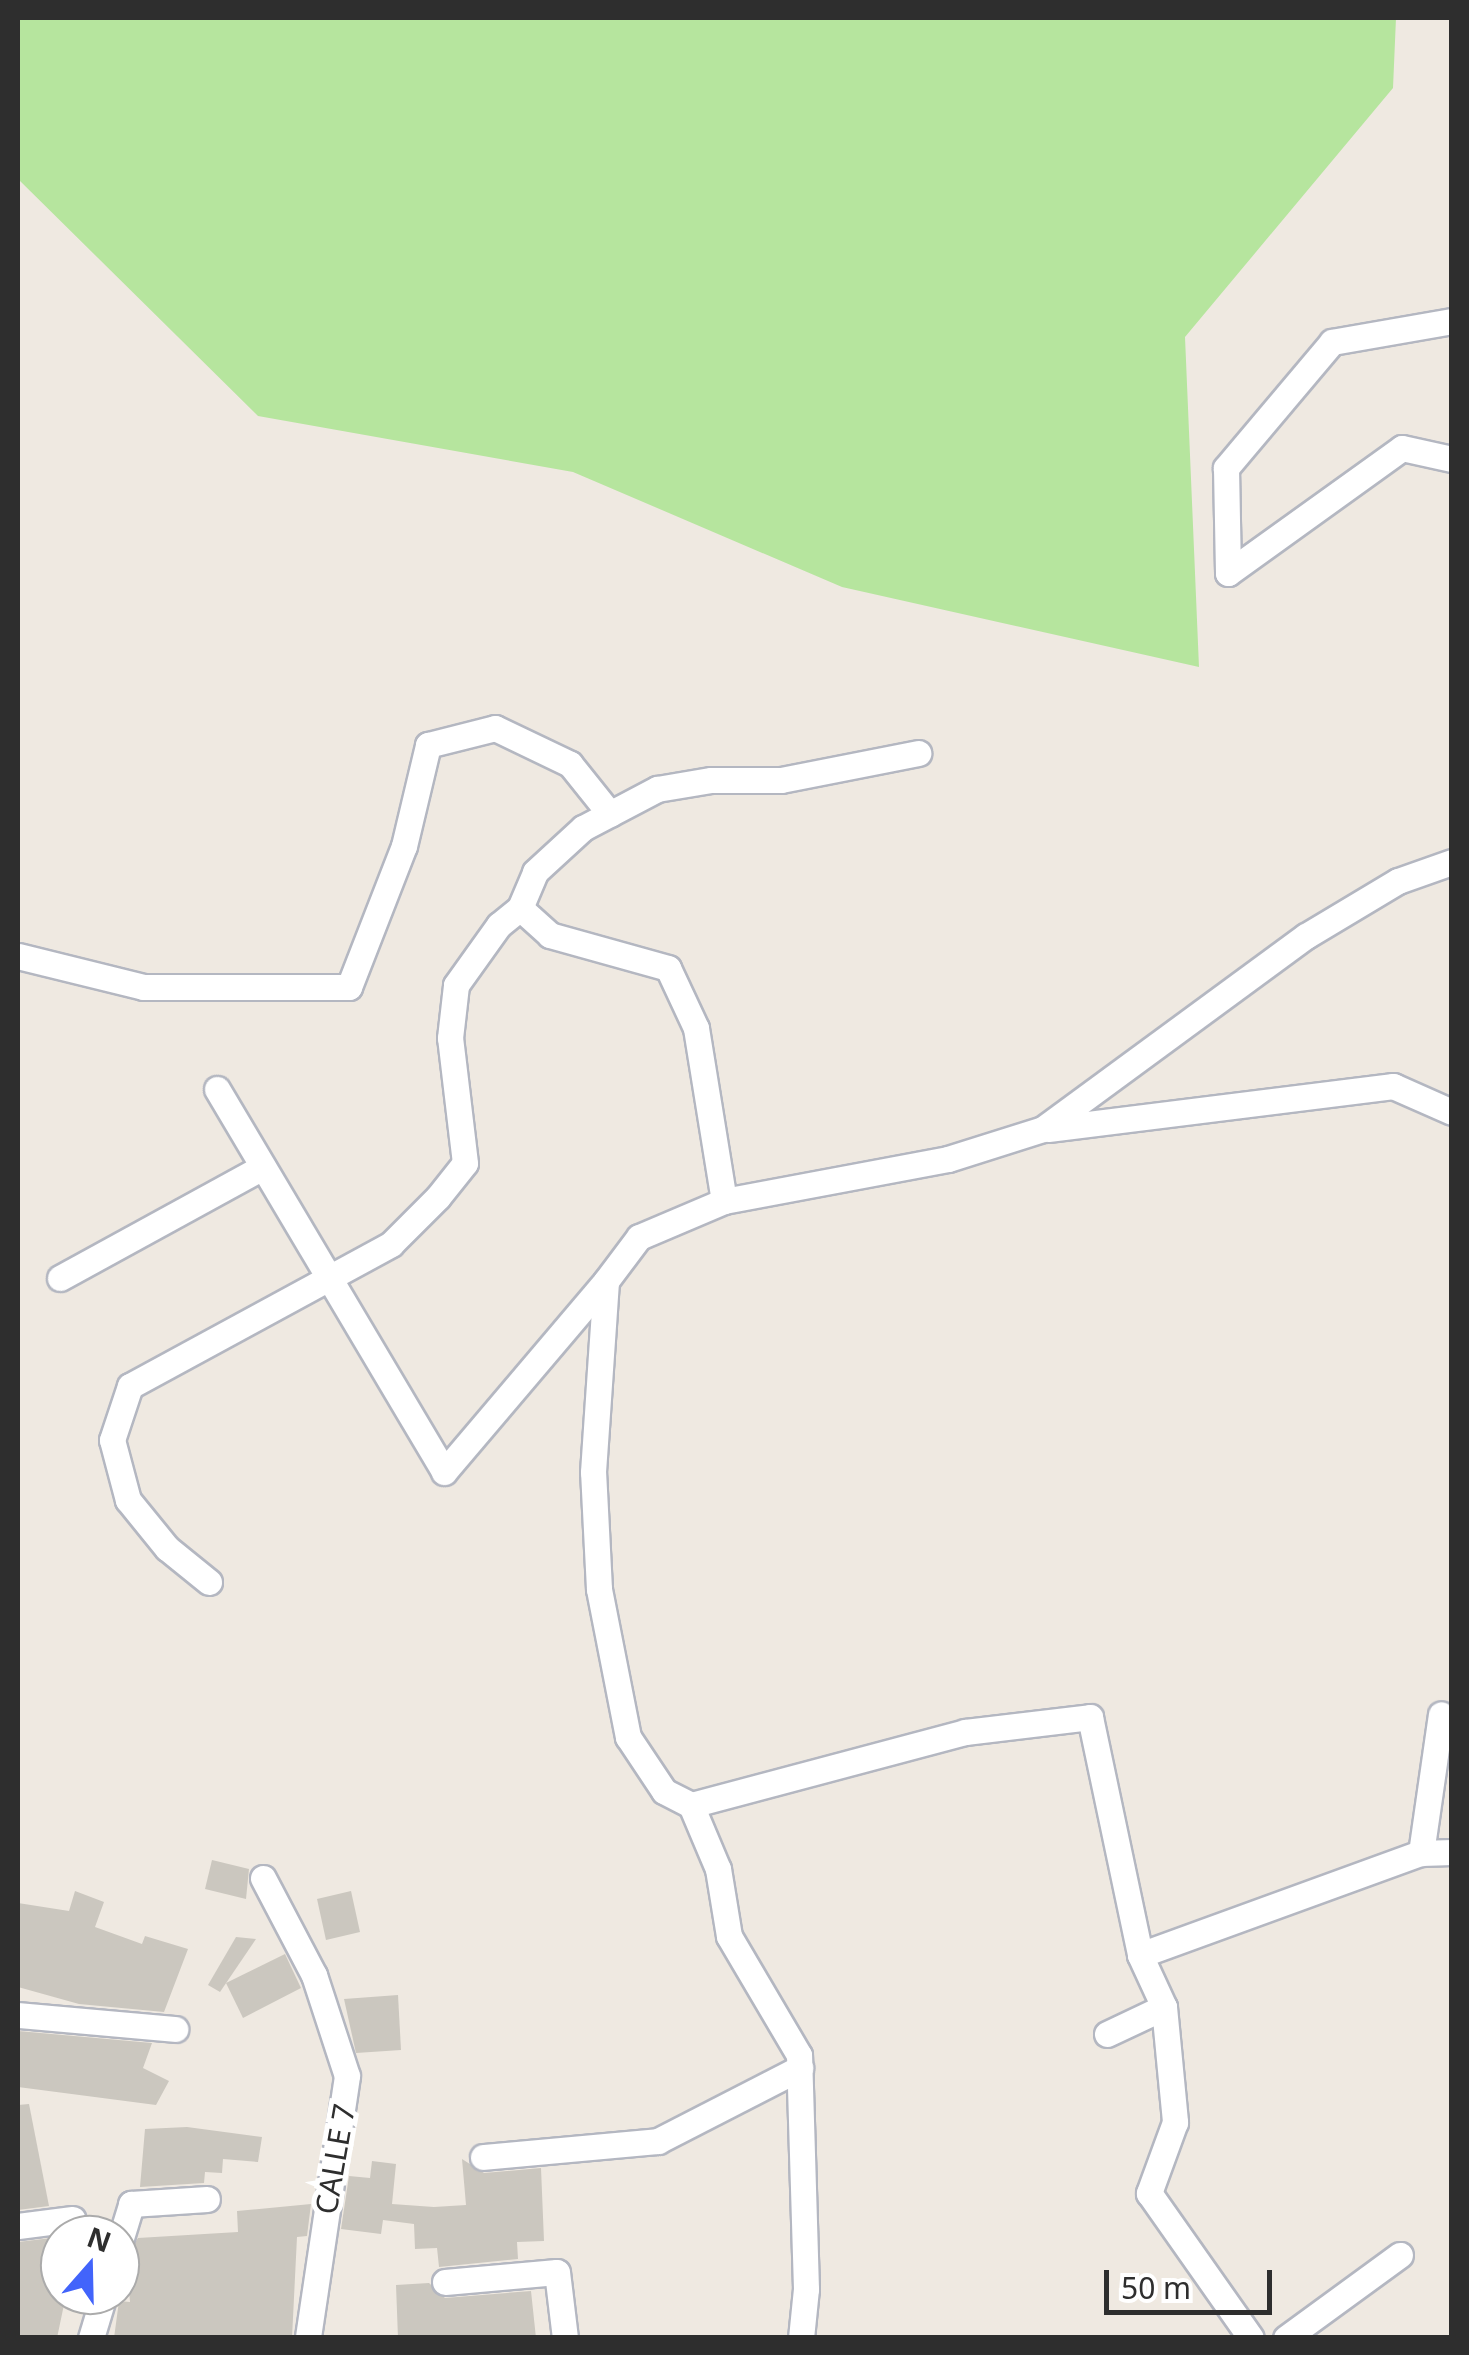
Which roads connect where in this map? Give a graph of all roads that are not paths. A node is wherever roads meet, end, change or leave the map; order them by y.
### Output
1 (1452, 321) edge
2 (1452, 459) edge
3 (918, 752) dead end
4 (610, 814) junction
5 (1452, 862) edge
6 (520, 908) junction
7 (18, 956) edge
8 (217, 1089) dead end
9 (1452, 1112) edge
10 (1043, 1129) junction
11 (262, 1168) junction
12 (724, 1201) junction
13 (60, 1278) dead end
14 (606, 1281) junction
15 (329, 1282) junction
16 (210, 1582) dead end
17 (1441, 1714) dead end
18 (691, 1805) junction
19 (1452, 1852) edge
20 (1421, 1853) junction
21 (263, 1878) dead end
22 (1140, 1955) junction
23 (1164, 2007) junction
24 (18, 2014) edge
25 (176, 2029) dead end
26 (1107, 2034) dead end
27 (800, 2068) junction
28 (483, 2156) dead end
29 (207, 2199) dead end
30 (128, 2215) edge
31 (1400, 2255) dead end
32 (445, 2282) dead end
33 (308, 2338) edge
34 (565, 2338) edge
35 (801, 2338) edge
36 (1251, 2338) edge
37 (1286, 2338) edge

1 - 2 street
3 - 4 street
4 - 6 street
4 - 7 street
5 - 10 street
6 - 12 street
6 - 15 street
8 - 11 street
9 - 10 street
10 - 12 street
11 - 13 street
11 - 15 street
12 - 14 street
14 - 15 street
14 - 18 street
15 - 16 street
17 - 20 street
18 - 22 street
18 - 27 street
19 - 20 street
20 - 22 street
21 - 33 street, CALLE 7
22 - 23 street
23 - 26 street
23 - 36 street
24 - 25 street
27 - 28 street
27 - 35 street
29 - 30 street
31 - 37 street
32 - 34 street

